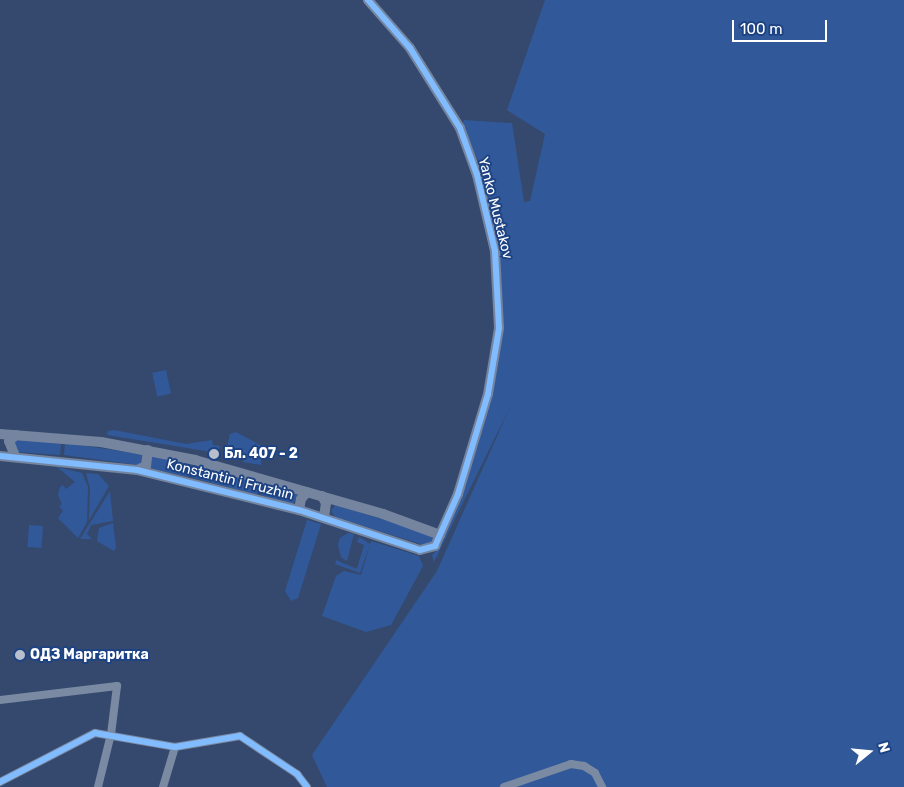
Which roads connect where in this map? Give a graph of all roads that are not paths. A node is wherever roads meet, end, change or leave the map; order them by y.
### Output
1 (368, 0) edge
2 (0, 434) edge
3 (16, 435) junction
4 (148, 450) junction
5 (0, 456) edge
6 (15, 456) junction
7 (137, 470) junction
8 (307, 492) junction
9 (322, 496) junction
10 (299, 510) junction
11 (319, 516) junction
12 (440, 534) junction
13 (0, 700) edge
14 (110, 734) junction
15 (174, 747) junction
16 (0, 782) edge
17 (98, 787) edge
18 (163, 787) edge
19 (307, 787) edge
20 (504, 787) edge
21 (602, 787) edge

1 - 12 street, Yanko Mustakov
2 - 3 street, Konstantin i Fruzhin
3 - 4 street, Konstantin i Fruzhin
3 - 6 street
4 - 7 street
4 - 8 street, Konstantin i Fruzhin
5 - 6 street, Konstantin i Fruzhin
6 - 7 street, Konstantin i Fruzhin
7 - 10 street, Konstantin i Fruzhin
8 - 9 street, Konstantin i Fruzhin
8 - 10 street
9 - 11 street
9 - 12 street, Konstantin i Fruzhin
10 - 11 street, Konstantin i Fruzhin
11 - 12 street, Konstantin i Fruzhin
13 - 14 street
14 - 15 street
14 - 16 street
14 - 17 street
15 - 18 street
15 - 19 street
20 - 21 street

